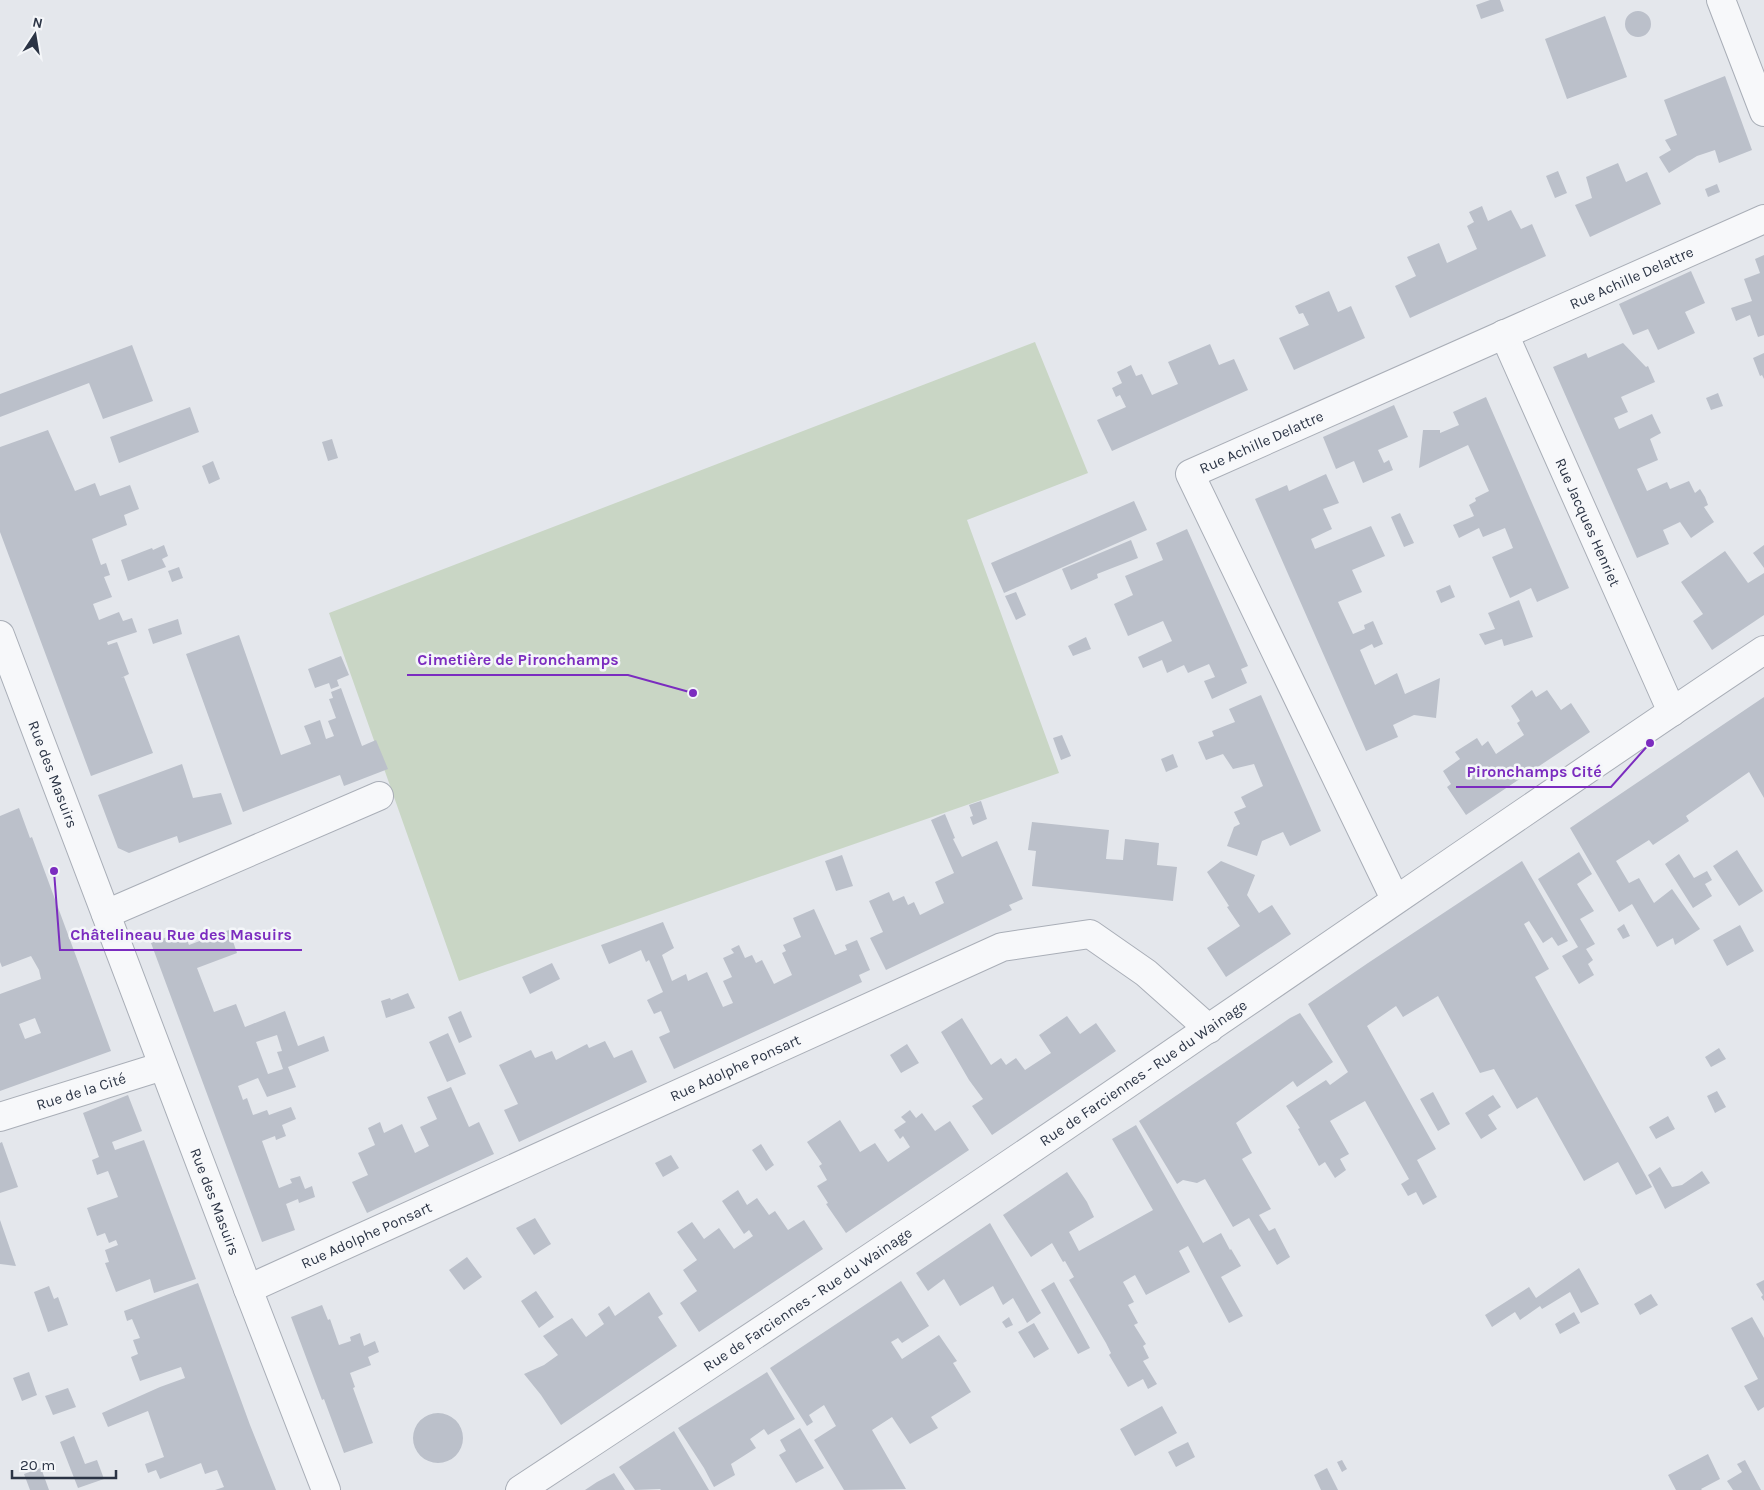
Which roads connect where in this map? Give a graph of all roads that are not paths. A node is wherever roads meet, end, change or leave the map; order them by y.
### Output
1 (1722, 0) edge
2 (1764, 112) edge
3 (1764, 219) edge
4 (1504, 334) junction
5 (0, 634) edge
6 (1764, 650) edge
7 (1672, 712) junction
8 (379, 796) dead end
9 (1395, 899) junction
10 (106, 914) junction
11 (1209, 1029) junction
12 (163, 1066) junction
13 (0, 1117) edge
14 (248, 1289) junction
15 (326, 1490) edge
16 (520, 1490) edge

1 - 2 street
3 - 4 street, Rue Achille Delattre
4 - 7 street, Rue Jacques Henriet
4 - 9 street, Rue Achille Delattre
5 - 10 street, Rue des Masuirs
6 - 7 street, Rue de Farciennes - Rue du Wainage
7 - 9 street, Rue de Farciennes - Rue du Wainage
8 - 10 street
9 - 11 street, Rue de Farciennes - Rue du Wainage
10 - 12 street, Rue des Masuirs
11 - 14 street, Rue Adolphe Ponsart
11 - 16 street, Rue de Farciennes - Rue du Wainage
12 - 13 street, Rue de la Cité
12 - 14 street, Rue des Masuirs
14 - 15 street, Rue des Masuirs

